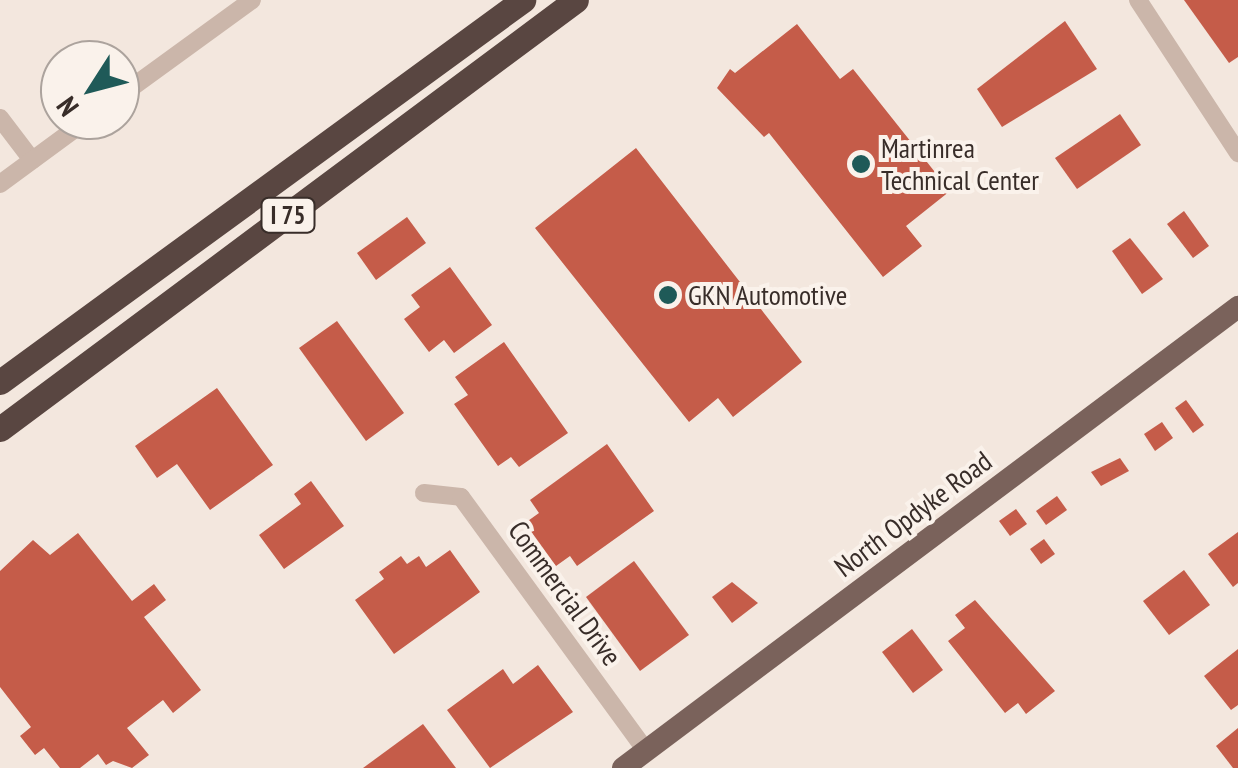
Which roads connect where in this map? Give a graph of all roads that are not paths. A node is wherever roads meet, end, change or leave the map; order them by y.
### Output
1 (252, 0) edge
2 (523, 0) edge
3 (576, 0) edge
4 (1138, 0) edge
5 (140, 81) edge
6 (0, 118) edge
7 (60, 140) edge
8 (1238, 153) edge
9 (32, 160) junction
10 (0, 184) edge
11 (1238, 307) edge
12 (0, 382) edge
13 (0, 429) edge
14 (424, 494) dead end
15 (646, 751) junction
16 (623, 768) edge

1 - 5 street
2 - 12 highway, I 75
3 - 13 highway, I 75
4 - 8 street
6 - 9 street
7 - 9 street
9 - 10 street
11 - 15 main road, North Opdyke Road
14 - 15 street, Commercial Drive
15 - 16 main road, North Opdyke Road

